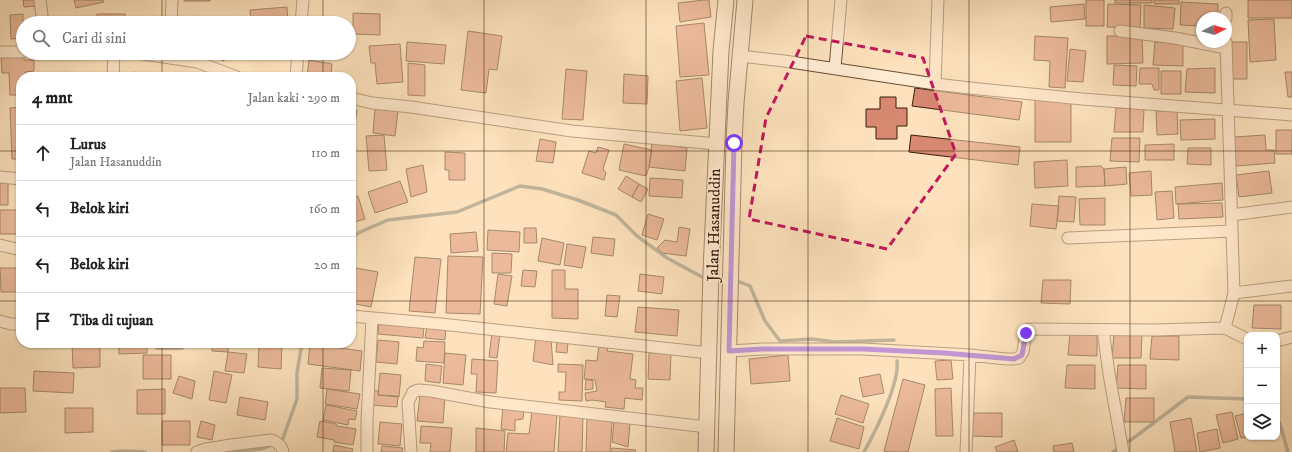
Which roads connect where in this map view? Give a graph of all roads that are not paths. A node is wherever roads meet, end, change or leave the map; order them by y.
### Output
1 (40, 0) edge
2 (172, 0) edge
3 (303, 0) edge
4 (726, 0) edge
5 (745, 0) edge
6 (842, 0) edge
7 (938, 0) edge
8 (42, 16) edge
9 (172, 16) edge
10 (302, 16) edge
11 (1120, 31) dead end
12 (1196, 41) edge
13 (1226, 48) edge
14 (0, 52) edge
15 (16, 52) edge
16 (740, 56) junction
17 (114, 60) edge
18 (188, 60) edge
19 (297, 60) edge
20 (835, 68) junction
21 (113, 72) edge
22 (224, 72) edge
23 (296, 72) edge
24 (935, 84) junction
25 (356, 99) edge
26 (1228, 111) junction
27 (1292, 115) edge
28 (717, 144) junction
29 (0, 177) edge
30 (16, 179) edge
31 (1292, 207) edge
32 (1232, 215) junction
33 (1232, 231) junction
34 (1068, 238) dead end
35 (0, 245) edge
36 (16, 249) edge
37 (1292, 286) edge
38 (1234, 293) junction
39 (356, 316) edge
40 (372, 318) junction
41 (0, 321) edge
42 (16, 324) edge
43 (1225, 328) junction
44 (1103, 330) junction
45 (1244, 338) edge
46 (1292, 338) edge
47 (1280, 340) edge
48 (729, 351) junction
49 (709, 353) junction
50 (970, 355) junction
51 (707, 427) junction
52 (280, 448) edge
53 (197, 452) edge
54 (367, 452) edge
55 (411, 452) edge
56 (706, 452) edge
57 (726, 452) edge
58 (966, 452) edge
59 (1123, 452) edge

1 - 8 street
2 - 9 street
3 - 10 street
4 - 28 street, Jalan Hasanuddin
5 - 16 street, Jalan Hasanuddin
6 - 20 street
7 - 24 street
11 - 12 street
13 - 26 street
14 - 15 street
16 - 20 street
16 - 48 street, Jalan Hasanuddin
17 - 21 street
18 - 22 street
19 - 23 street
20 - 24 street
24 - 26 street
25 - 28 street
26 - 27 street
26 - 32 street
28 - 49 street, Jalan Hasanuddin
29 - 30 street
31 - 32 street
32 - 33 street
33 - 34 street
33 - 38 street
35 - 36 street
37 - 38 street
38 - 43 street
39 - 40 street
40 - 49 street
40 - 54 street
41 - 42 street
43 - 44 street
43 - 45 street
44 - 50 street
44 - 59 street
46 - 47 street
48 - 50 street
48 - 57 street, Jalan Hasanuddin
49 - 51 street, Jalan Hasanuddin
50 - 58 street
51 - 55 street
51 - 56 street, Jalan Hasanuddin
52 - 53 street

